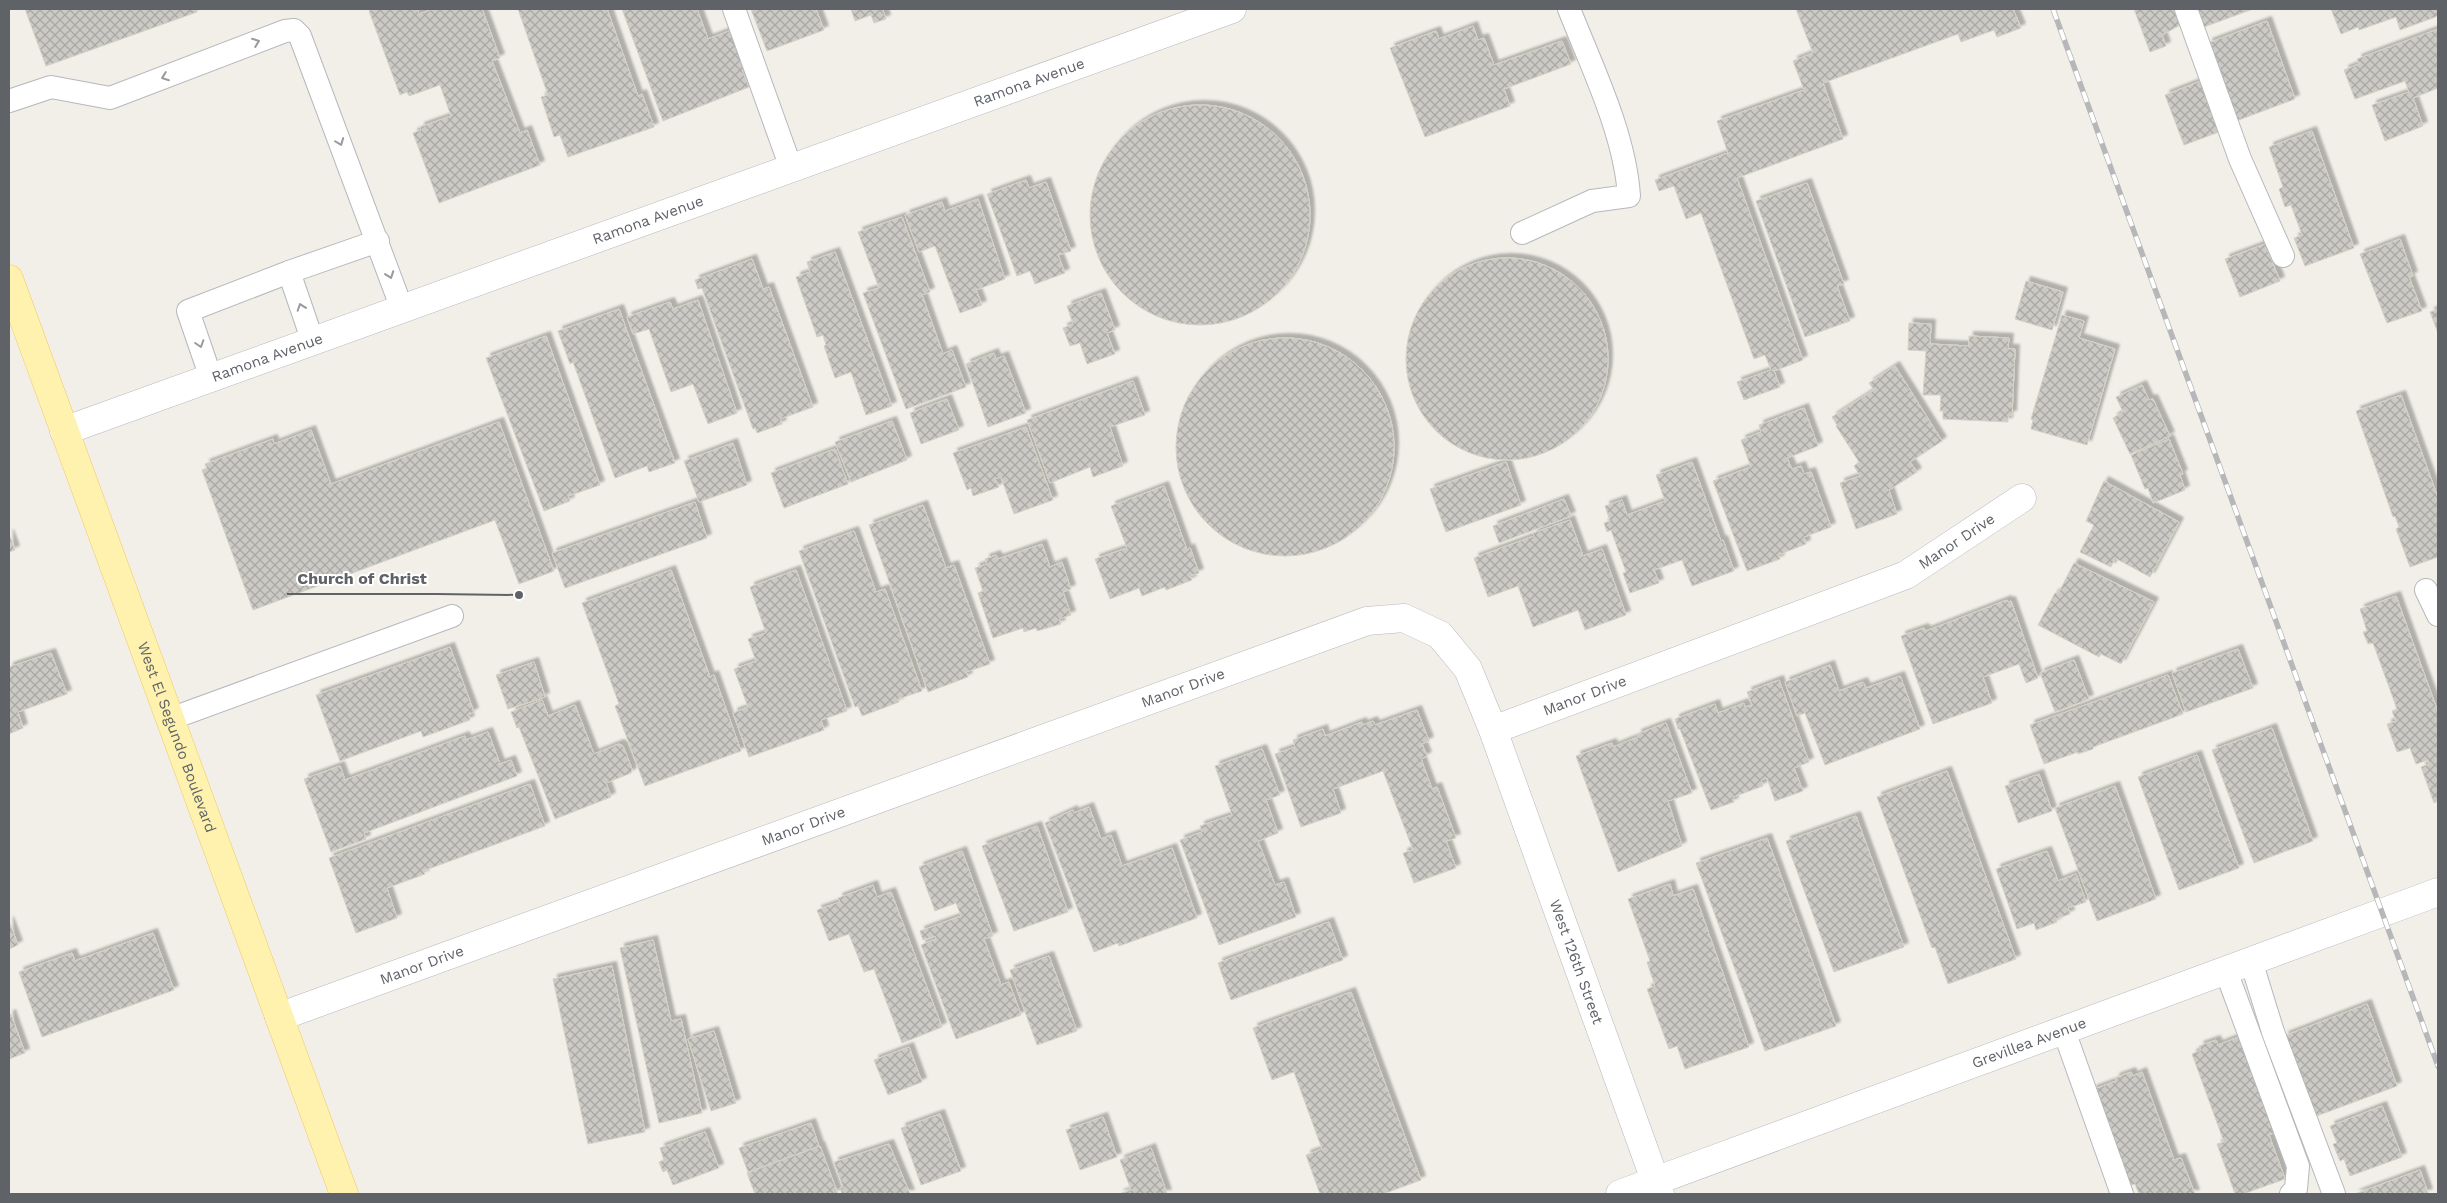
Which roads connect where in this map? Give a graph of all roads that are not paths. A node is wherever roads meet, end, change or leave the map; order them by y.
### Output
1 (734, 9) edge
2 (1232, 9) edge
3 (1569, 9) edge
4 (2186, 9) edge
5 (9, 101) edge
6 (791, 168) junction
7 (1522, 233) dead end
8 (378, 241) junction
9 (2283, 256) dead end
10 (289, 272) junction
11 (9, 279) edge
12 (14, 307) edge
13 (402, 309) junction
14 (313, 342) junction
15 (211, 378) junction
16 (64, 432) junction
17 (2022, 498) dead end
18 (2426, 590) dead end
19 (2438, 615) edge
20 (452, 616) dead end
21 (170, 719) junction
22 (1492, 730) junction
23 (2438, 892) edge
24 (2251, 961) junction
25 (2226, 971) junction
26 (279, 1017) junction
27 (2064, 1031) junction
28 (1658, 1188) edge
29 (344, 1194) edge
30 (1620, 1194) edge
31 (2122, 1194) edge
32 (2291, 1194) edge
33 (2334, 1194) edge

1 - 6 lane
2 - 6 street, Ramona Avenue
3 - 7 lane
4 - 9 lane
5 - 8 lane
6 - 13 street, Ramona Avenue
8 - 10 lane
8 -> 13 lane
14 -> 10 lane
10 -> 15 lane
11 - 12 main road, West El Segundo Boulevard
12 - 16 main road, West El Segundo Boulevard
13 - 14 street, Ramona Avenue
14 - 15 street, Ramona Avenue
15 - 16 street, Ramona Avenue
16 - 21 main road, West El Segundo Boulevard
17 - 22 street, Manor Drive
18 - 19 lane
20 - 21 lane
21 - 26 main road, West El Segundo Boulevard
22 - 26 street, Manor Drive
22 - 28 street, West 126th Street
23 - 24 street, Grevillea Avenue
24 - 25 street, Grevillea Avenue
24 - 33 lane
25 - 27 street, Grevillea Avenue
25 - 32 lane
26 - 29 main road, West El Segundo Boulevard
27 - 28 street, Grevillea Avenue
27 - 31 lane
28 - 30 street, Grevillea Avenue

